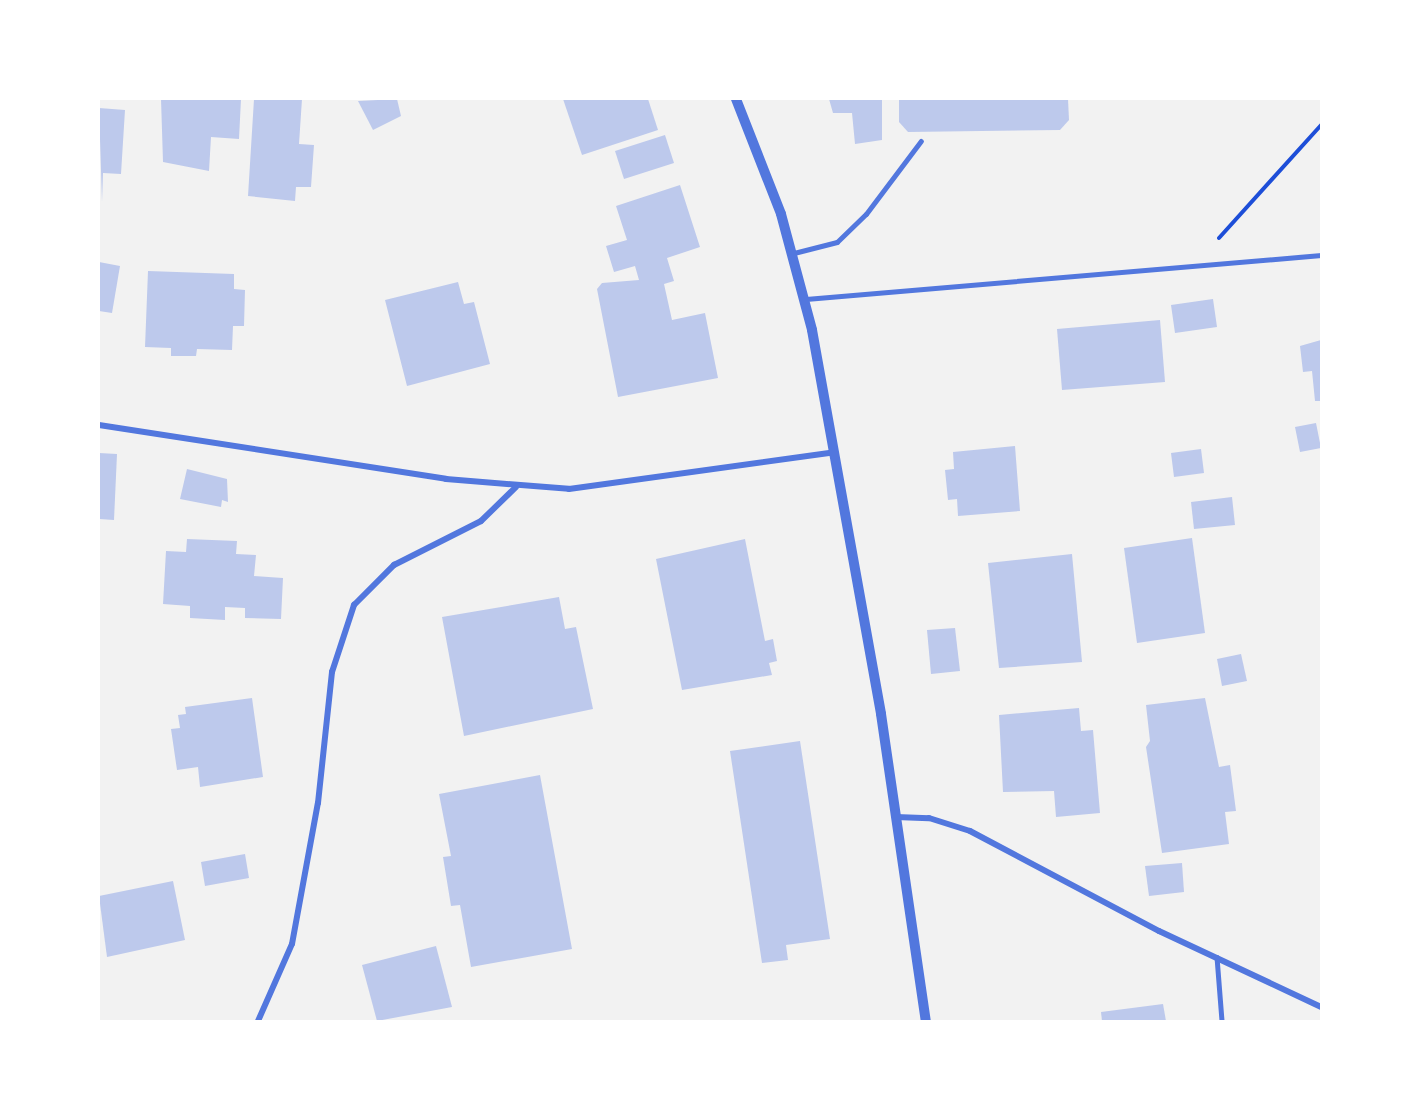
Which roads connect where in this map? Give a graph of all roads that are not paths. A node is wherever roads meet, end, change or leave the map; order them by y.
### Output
1 (736, 99) edge
2 (921, 141) dead end
3 (794, 253) junction
4 (1321, 255) edge
5 (806, 299) junction
6 (99, 425) edge
7 (834, 452) junction
8 (516, 487) junction
9 (896, 817) junction
10 (1217, 957) junction
11 (1321, 1007) edge
12 (258, 1021) edge
13 (926, 1021) edge
14 (1222, 1021) edge

1 - 3 street
2 - 3 lane
3 - 5 street
4 - 5 lane
5 - 7 street
6 - 8 street
7 - 8 street
7 - 9 street
8 - 12 street
9 - 10 street
9 - 13 street
10 - 11 street
10 - 14 lane

